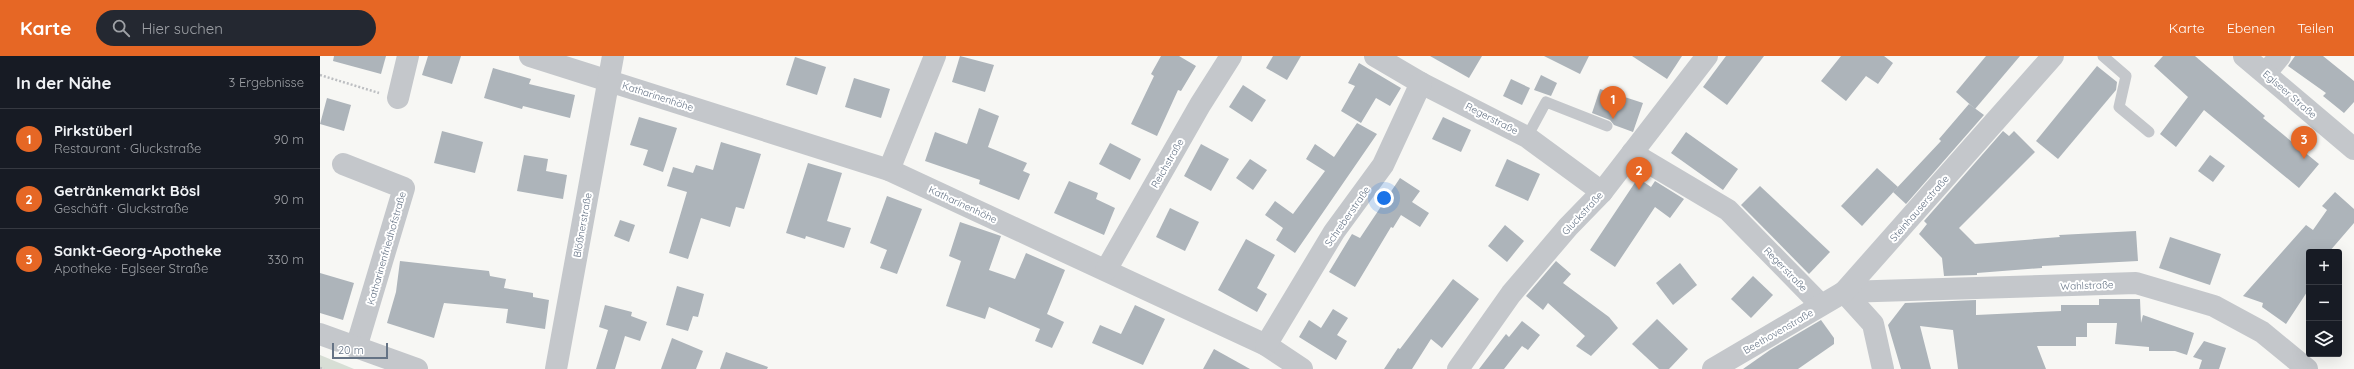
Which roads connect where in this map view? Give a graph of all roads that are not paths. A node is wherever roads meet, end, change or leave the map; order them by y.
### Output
1 (408, 56) edge
2 (530, 56) edge
3 (613, 56) edge
4 (935, 56) edge
5 (1231, 56) edge
6 (1374, 56) edge
7 (1707, 56) edge
8 (2053, 56) edge
9 (2103, 56) edge
10 (2244, 56) edge
11 (2280, 56) edge
12 (2266, 73) junction
13 (608, 80) junction
14 (1421, 83) junction
15 (398, 98) road end
16 (1607, 126) dead end
17 (2149, 132) dead end
18 (1528, 137) junction
19 (2354, 149) edge
20 (1632, 153) junction
21 (343, 164) dead end
22 (889, 170) junction
23 (1602, 192) junction
24 (1106, 270) junction
25 (1844, 292) junction
26 (1821, 305) junction
27 (320, 334) edge
28 (1266, 345) junction
29 (356, 348) junction
30 (417, 369) edge
31 (556, 369) edge
32 (1302, 369) edge
33 (1458, 369) edge
34 (1712, 369) edge
35 (1884, 369) edge
36 (2307, 369) edge

1 - 15 street
2 - 13 street
3 - 13 street, Blößnerstraße
4 - 22 street
5 - 24 street, Reichstraße
6 - 14 street, Regerstraße
7 - 20 street, Gluckstraße
8 - 25 street, Steinhauserstraße
9 - 17 lane
10 - 12 street, Eglseer Straße
11 - 12 street
12 - 19 street, Eglseer Straße
13 - 22 street, Katharinenhöhe
13 - 31 street, Blößnerstraße
14 - 18 street, Regerstraße
14 - 28 street, Schreberstraße
16 - 18 lane
18 - 23 street, Regerstraße
20 - 23 street, Gluckstraße
20 - 26 street, Regerstraße
21 - 29 street, Katharinenfriedhofstraße
22 - 24 street, Katharinenhöhe
23 - 33 street, Gluckstraße
24 - 28 street, Katharinenhöhe
25 - 26 street, Beethovenstraße
25 - 35 street
25 - 36 street, Wahlstraße
26 - 34 street, Beethovenstraße
27 - 29 street
28 - 32 street, Katharinenhöhe
29 - 30 street

